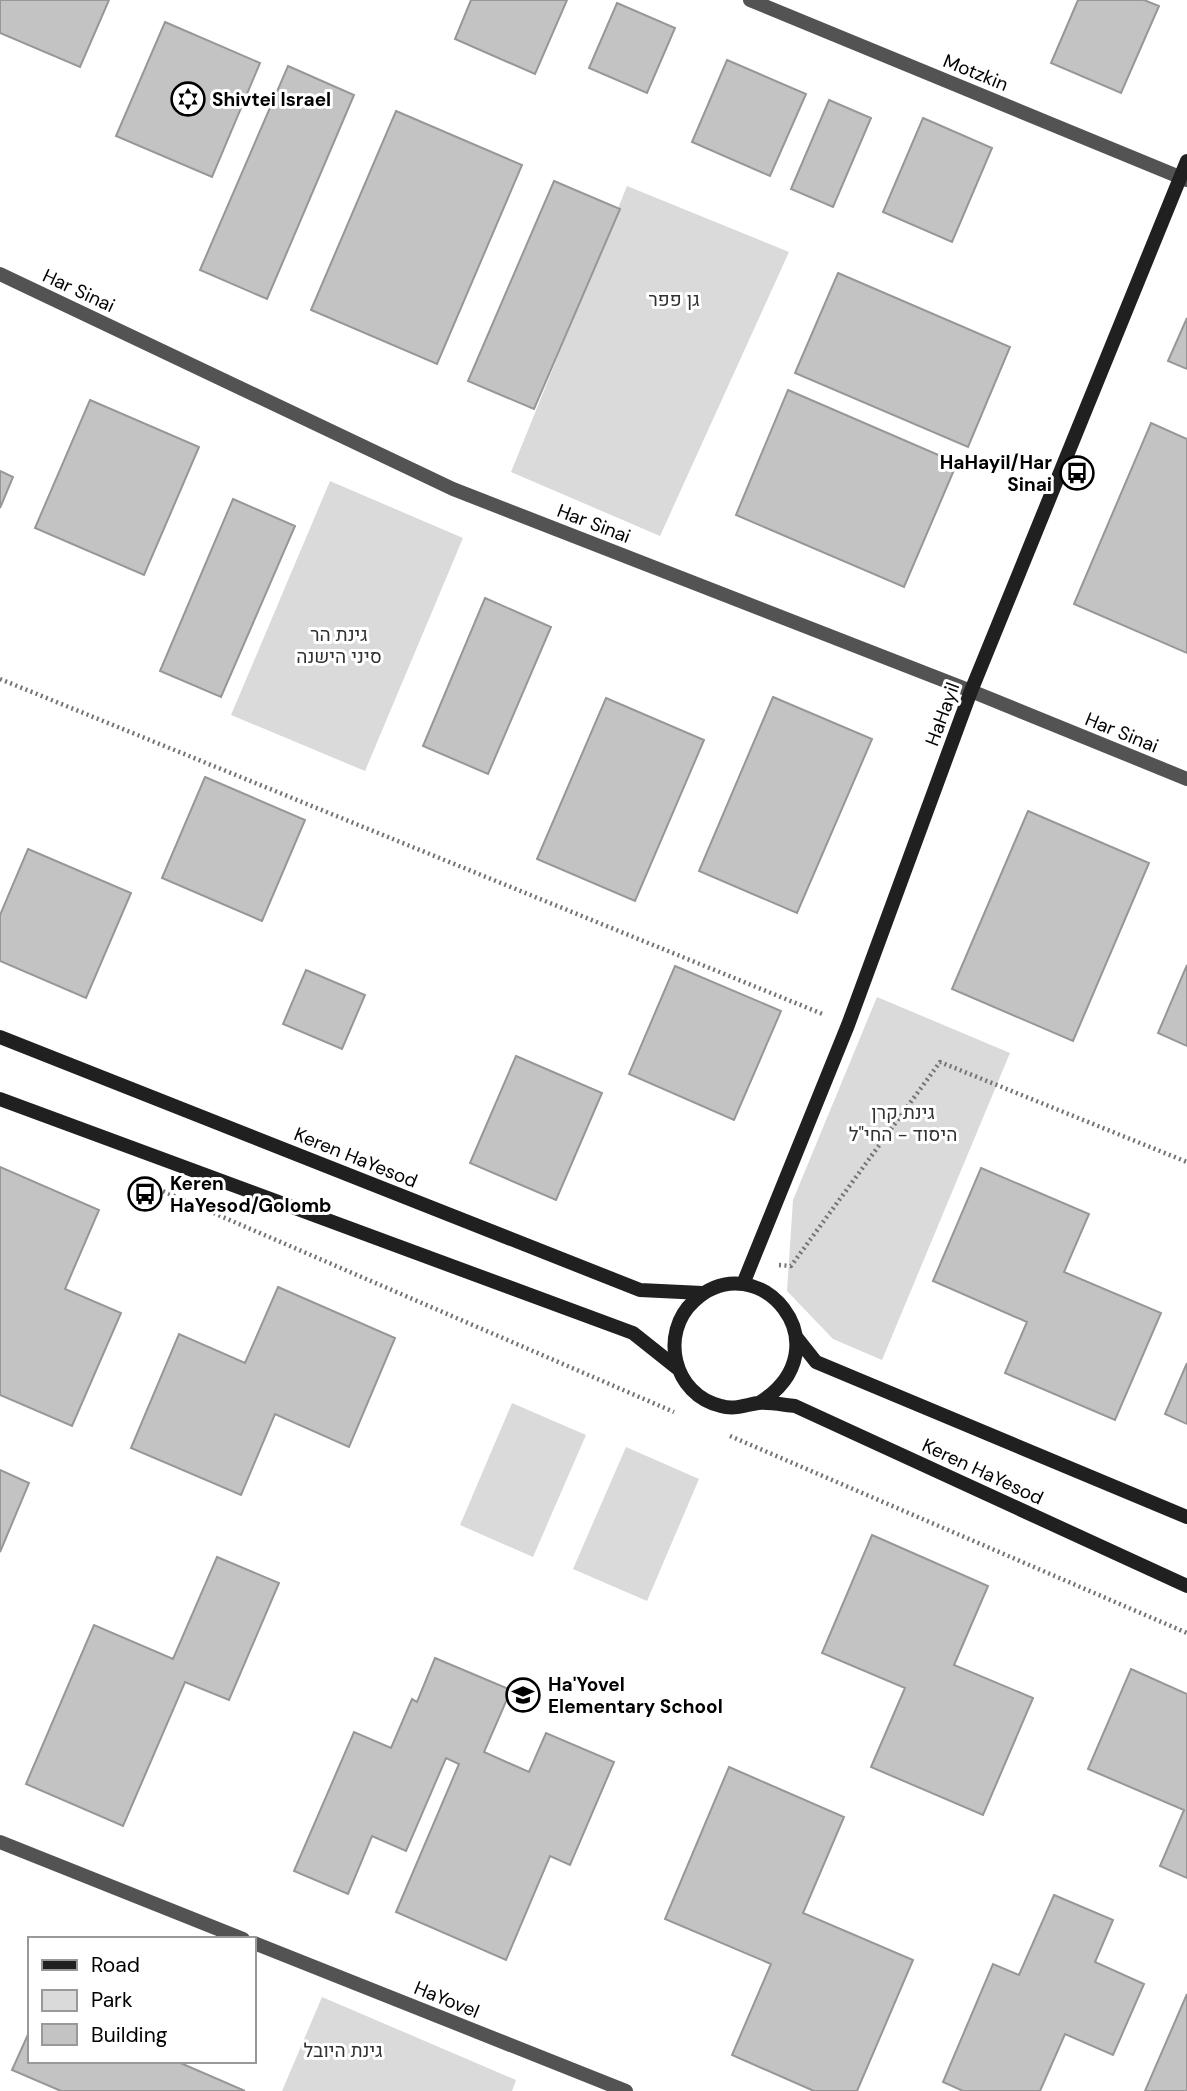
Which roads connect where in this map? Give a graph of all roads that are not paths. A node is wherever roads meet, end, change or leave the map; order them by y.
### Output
1 (750, 0) edge
2 (1187, 162) edge
3 (1183, 179) edge
4 (0, 274) edge
5 (971, 691) junction
6 (1187, 779) edge
7 (0, 1037) edge
8 (0, 1099) edge
9 (743, 1284) junction
10 (702, 1293) junction
11 (797, 1338) junction
12 (677, 1368) junction
13 (759, 1403) junction
14 (1187, 1517) edge
15 (1187, 1586) edge
16 (0, 1842) edge
17 (238, 1937) edge
18 (256, 1944) edge
19 (626, 2091) edge

1 - 3 street, Motzkin
2 - 3 street, HaHayil
3 - 5 street, HaHayil
4 - 5 street, Har Sinai
5 - 6 street, Har Sinai
5 - 9 street, HaHayil
7 - 10 street, Keren HaYesod
8 - 12 street
9 - 10 street
9 - 11 street
10 - 12 street
11 - 13 street
11 - 14 street, Keren HaYesod
12 - 13 street
13 - 15 street, Keren HaYesod
16 - 17 street
18 - 19 street, HaYovel

